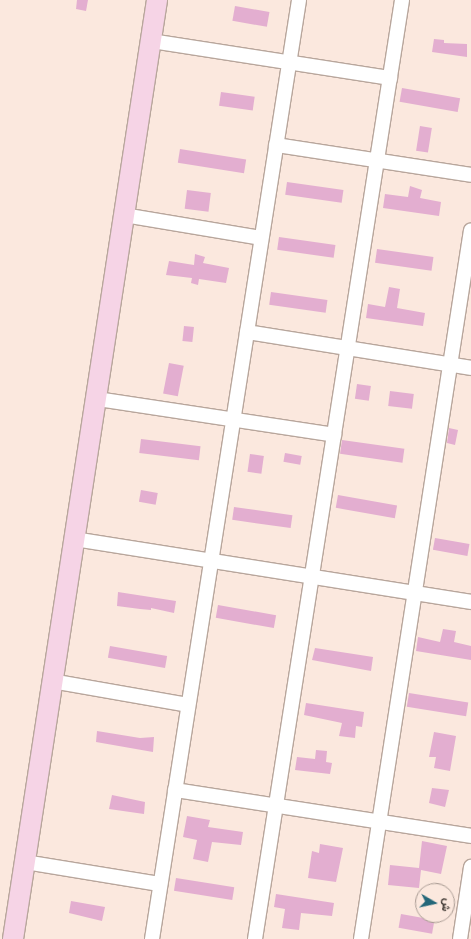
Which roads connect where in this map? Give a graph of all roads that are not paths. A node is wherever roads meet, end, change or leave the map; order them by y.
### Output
1 (157, 0) edge
2 (299, 0) edge
3 (402, 0) edge
4 (151, 41) junction
5 (289, 62) junction
6 (390, 78) junction
7 (276, 145) junction
8 (377, 161) junction
9 (471, 175) edge
10 (124, 216) junction
11 (471, 230) edge
12 (261, 238) junction
13 (247, 332) junction
14 (348, 350) junction
15 (450, 365) junction
16 (471, 368) edge
17 (97, 399) junction
18 (233, 419) junction
19 (334, 435) junction
20 (74, 539) junction
21 (211, 562) junction
22 (312, 577) junction
23 (415, 593) junction
24 (471, 602) edge
25 (52, 681) junction
26 (188, 705) junction
27 (175, 790) junction
28 (276, 806) junction
29 (379, 822) junction
30 (471, 836) edge
31 (25, 862) junction
32 (471, 867) edge
33 (160, 884) junction
34 (13, 939) edge
35 (152, 939) edge
36 (255, 939) edge
37 (361, 939) edge
38 (460, 939) edge

1 - 4 street
2 - 5 street
3 - 6 street
4 - 5 street
4 - 10 street
5 - 6 street
5 - 7 street
6 - 8 street
7 - 8 street
7 - 12 street
8 - 9 street
8 - 14 street
10 - 12 street
10 - 17 street
11 - 15 street
12 - 13 street
13 - 14 street
13 - 18 street
14 - 15 street
14 - 19 street
15 - 16 street
15 - 23 street
17 - 18 street
17 - 20 street
18 - 19 street
18 - 21 street
19 - 22 street
20 - 21 street
20 - 25 street
21 - 22 street
21 - 26 street
22 - 23 street
22 - 28 street
23 - 24 street
23 - 29 street
25 - 26 street
25 - 31 street
26 - 27 street
27 - 28 street
27 - 33 street
28 - 29 street
28 - 36 street
29 - 30 street
29 - 37 street
31 - 33 street
31 - 34 street
32 - 38 street
33 - 35 street

